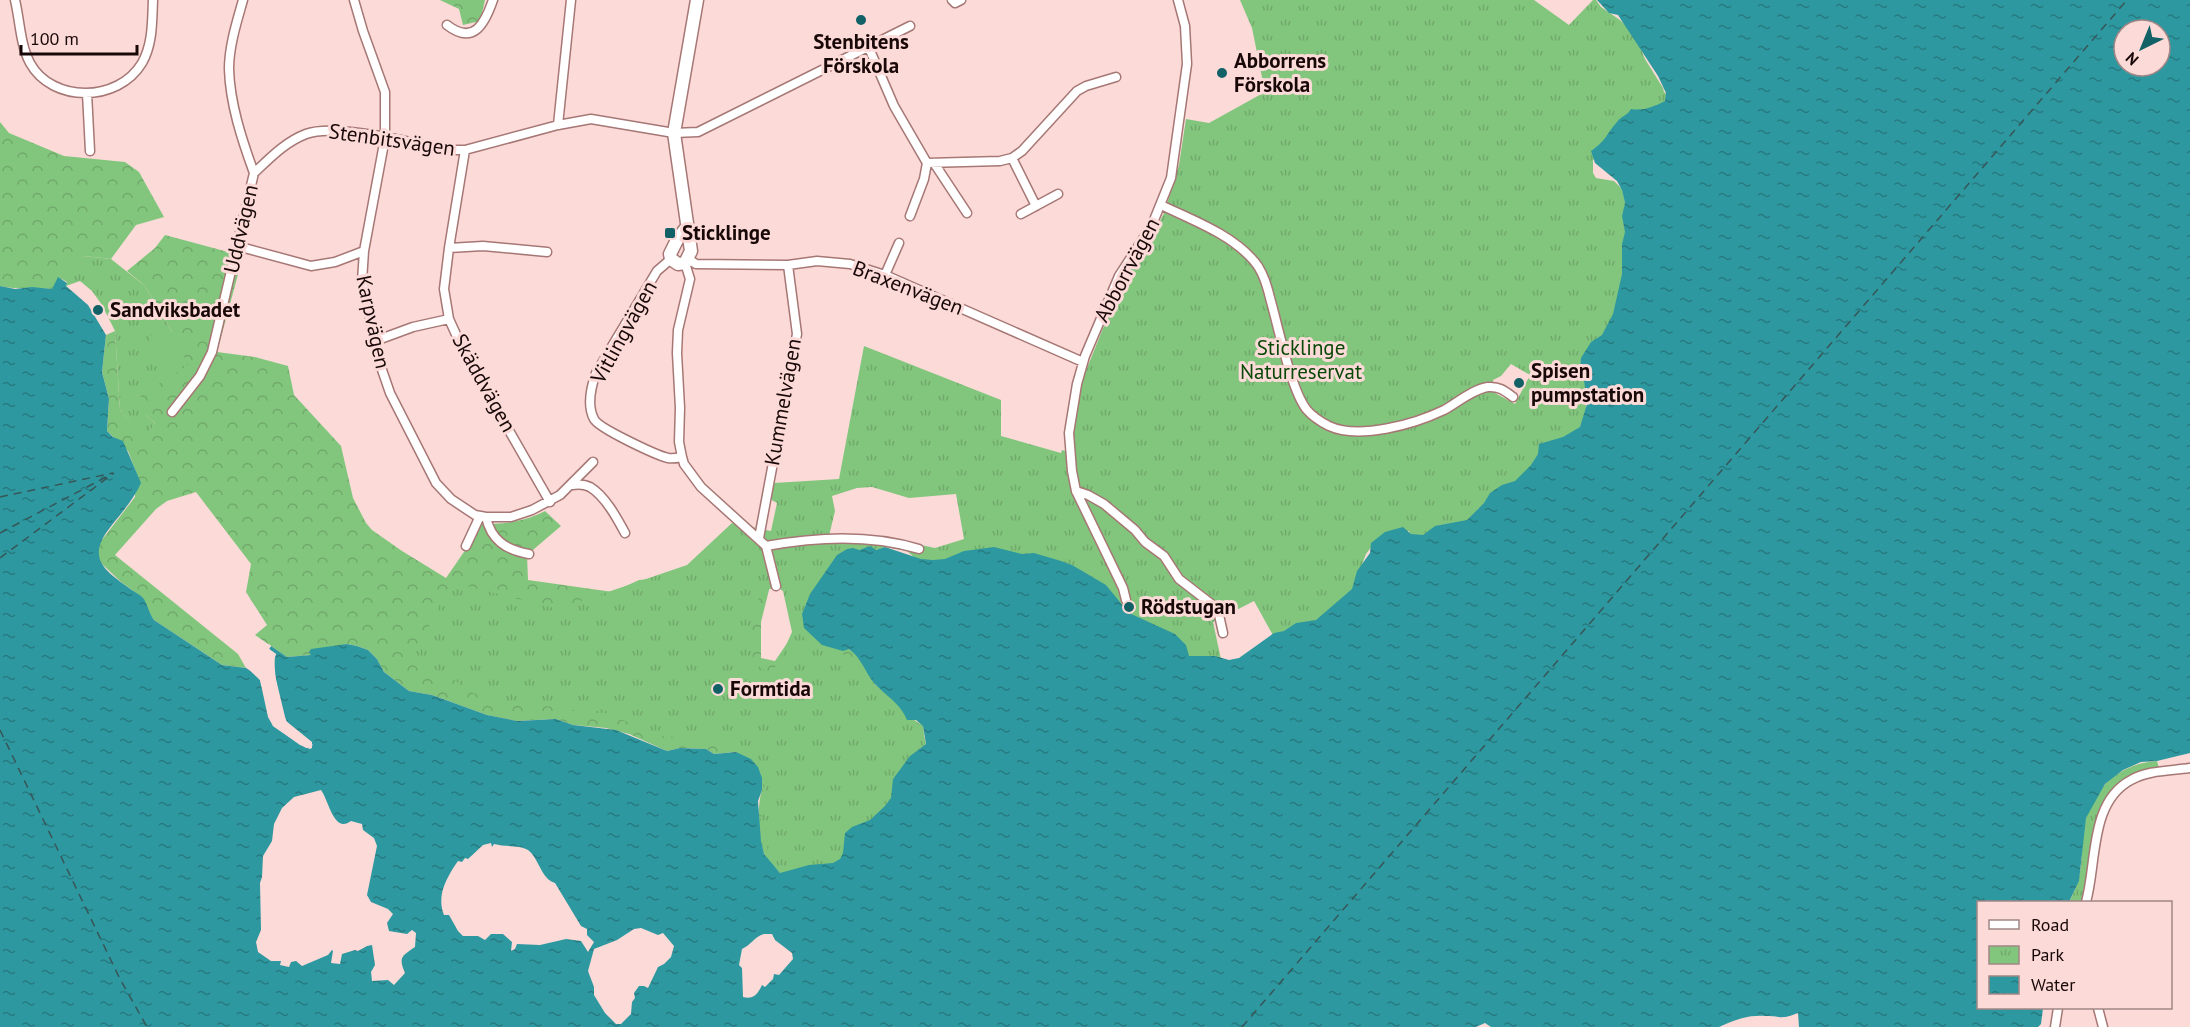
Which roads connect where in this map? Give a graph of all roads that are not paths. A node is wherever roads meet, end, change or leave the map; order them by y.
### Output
1 (15, 0) edge
2 (153, 0) edge
3 (243, 0) edge
4 (354, 0) edge
5 (493, 0) edge
6 (571, 0) edge
7 (697, 0) edge
8 (1178, 0) edge
9 (447, 25) dead end
10 (910, 26) dead end
11 (869, 48) junction
12 (1116, 78) dead end
13 (87, 93) junction
14 (558, 125) junction
15 (674, 134) junction
16 (385, 138) junction
17 (465, 150) junction
18 (90, 151) dead end
19 (1012, 159) junction
20 (930, 163) junction
21 (254, 173) junction
22 (1058, 194) dead end
23 (1161, 205) junction
24 (1036, 206) junction
25 (967, 213) dead end
26 (1021, 214) dead end
27 (910, 216) dead end
28 (686, 228) junction
29 (899, 243) dead end
30 (237, 246) junction
31 (448, 248) junction
32 (364, 251) junction
33 (547, 252) dead end
34 (671, 260) junction
35 (687, 261) junction
36 (788, 264) junction
37 (885, 275) junction
38 (449, 319) junction
39 (375, 341) junction
40 (1083, 362) junction
41 (1513, 397) dead end
42 (172, 412) dead end
43 (682, 457) junction
44 (593, 462) dead end
45 (572, 485) junction
46 (1076, 491) junction
47 (550, 502) junction
48 (483, 517) junction
49 (625, 533) dead end
50 (759, 538) junction
51 (466, 546) dead end
52 (766, 546) junction
53 (919, 549) dead end
54 (528, 554) dead end
55 (776, 586) dead end
56 (1126, 600) dead end
57 (1223, 633) dead end
58 (2190, 768) edge
59 (2086, 901) edge
60 (2058, 1009) edge
61 (2098, 1009) edge
62 (2055, 1027) edge
63 (2103, 1027) edge

1 - 13 street
2 - 13 street
3 - 21 street, Uddvägen
4 - 16 street, Karpvägen
5 - 9 street
6 - 14 street
7 - 15 street
8 - 23 street, Abborrvägen
10 - 11 street, Stenbitsvägen
11 - 15 street, Stenbitsvägen
11 - 20 street
12 - 19 street
13 - 18 street
14 - 15 street, Stenbitsvägen
14 - 17 street, Stenbitsvägen
15 - 28 street
16 - 17 street, Stenbitsvägen
16 - 21 street, Stenbitsvägen
16 - 32 street, Karpvägen
17 - 31 street, Skäddvägen
19 - 20 street
19 - 24 street
20 - 25 street
20 - 27 street
21 - 30 street, Uddvägen
22 - 24 street
23 - 40 street, Abborrvägen
23 - 41 street
24 - 26 street
28 - 34 street
28 - 35 street
29 - 37 street
30 - 32 street
30 - 42 street, Uddvägen
31 - 33 street
31 - 38 street, Skäddvägen
32 - 39 street, Karpvägen
34 - 35 street
34 - 43 street, Vitlingvägen
35 - 36 street, Braxenvägen
35 - 43 street
36 - 37 street, Braxenvägen
36 - 50 street, Kummelvägen
37 - 40 street, Braxenvägen
38 - 39 street
38 - 47 street, Skäddvägen
39 - 48 street, Karpvägen
40 - 46 street, Abborrvägen
43 - 50 street
44 - 45 street
45 - 47 street
45 - 49 street
46 - 56 street, Abborrvägen
46 - 57 street
47 - 48 street
48 - 51 street
48 - 54 street
50 - 52 street
52 - 53 street
52 - 55 street
58 - 59 street
60 - 62 street
61 - 63 street

